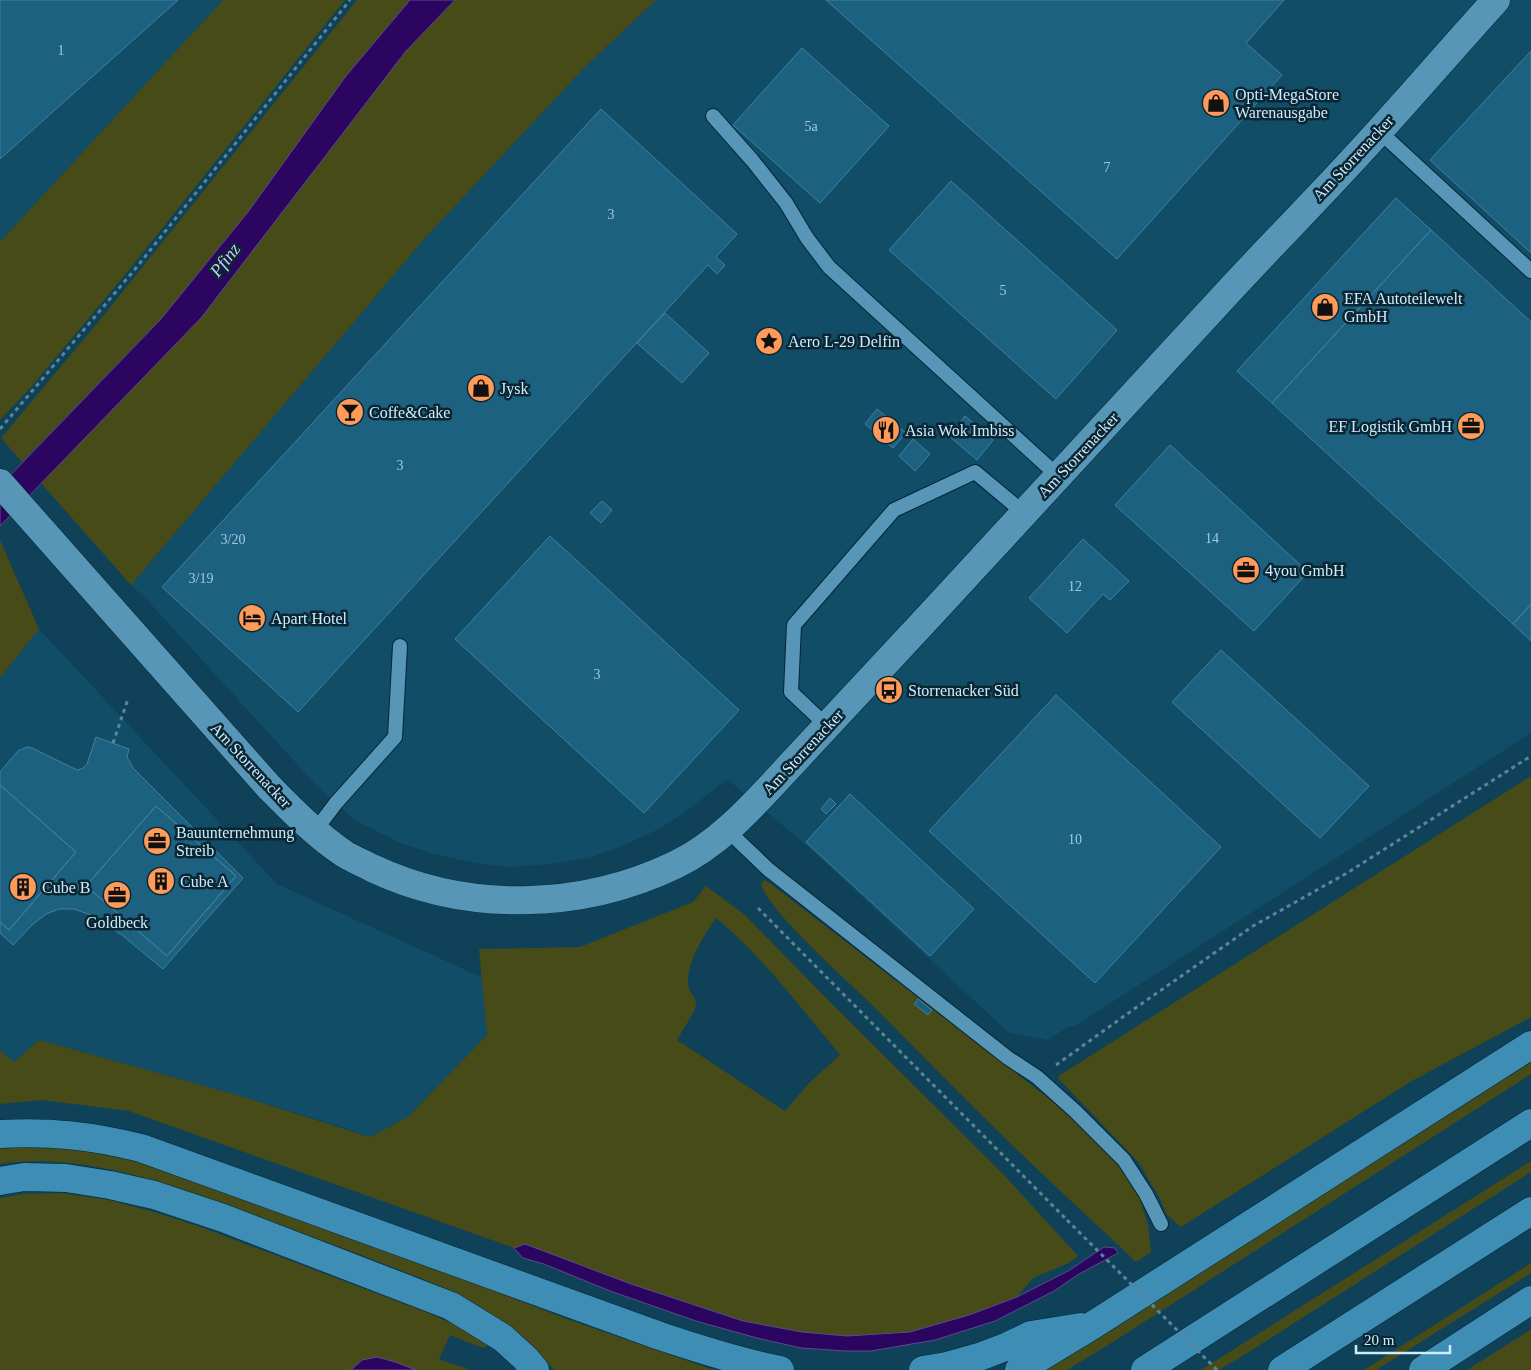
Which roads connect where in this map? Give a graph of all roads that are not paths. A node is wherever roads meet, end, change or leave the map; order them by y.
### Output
1 (1496, 0) edge
2 (713, 116) dead end
3 (1379, 131) junction
4 (1531, 271) edge
5 (1058, 476) junction
6 (0, 482) edge
7 (1024, 513) junction
8 (400, 646) dead end
9 (827, 726) junction
10 (726, 830) junction
11 (314, 832) junction
12 (1531, 1045) edge
13 (1531, 1123) edge
14 (0, 1134) edge
15 (0, 1180) edge
16 (1531, 1211) edge
17 (1161, 1224) dead end
18 (1531, 1300) edge
19 (1093, 1326) junction
20 (535, 1370) edge
21 (780, 1370) edge
22 (923, 1370) edge
23 (1019, 1370) edge
24 (1145, 1370) edge
25 (1282, 1370) edge
26 (1423, 1370) edge

1 - 3 street, Am Storrenacker
2 - 5 lane
3 - 4 lane
3 - 5 street, Am Storrenacker
5 - 7 street, Am Storrenacker
6 - 11 street, Am Storrenacker
7 - 9 street, Am Storrenacker
7 - 9 lane
8 - 11 lane
9 - 10 street, Am Storrenacker
10 - 11 street, Am Storrenacker
10 - 17 lane
12 - 19 highway
13 - 24 highway
14 - 21 highway
15 - 20 highway
16 - 25 highway
18 - 26 highway
19 - 22 highway
19 - 23 highway

